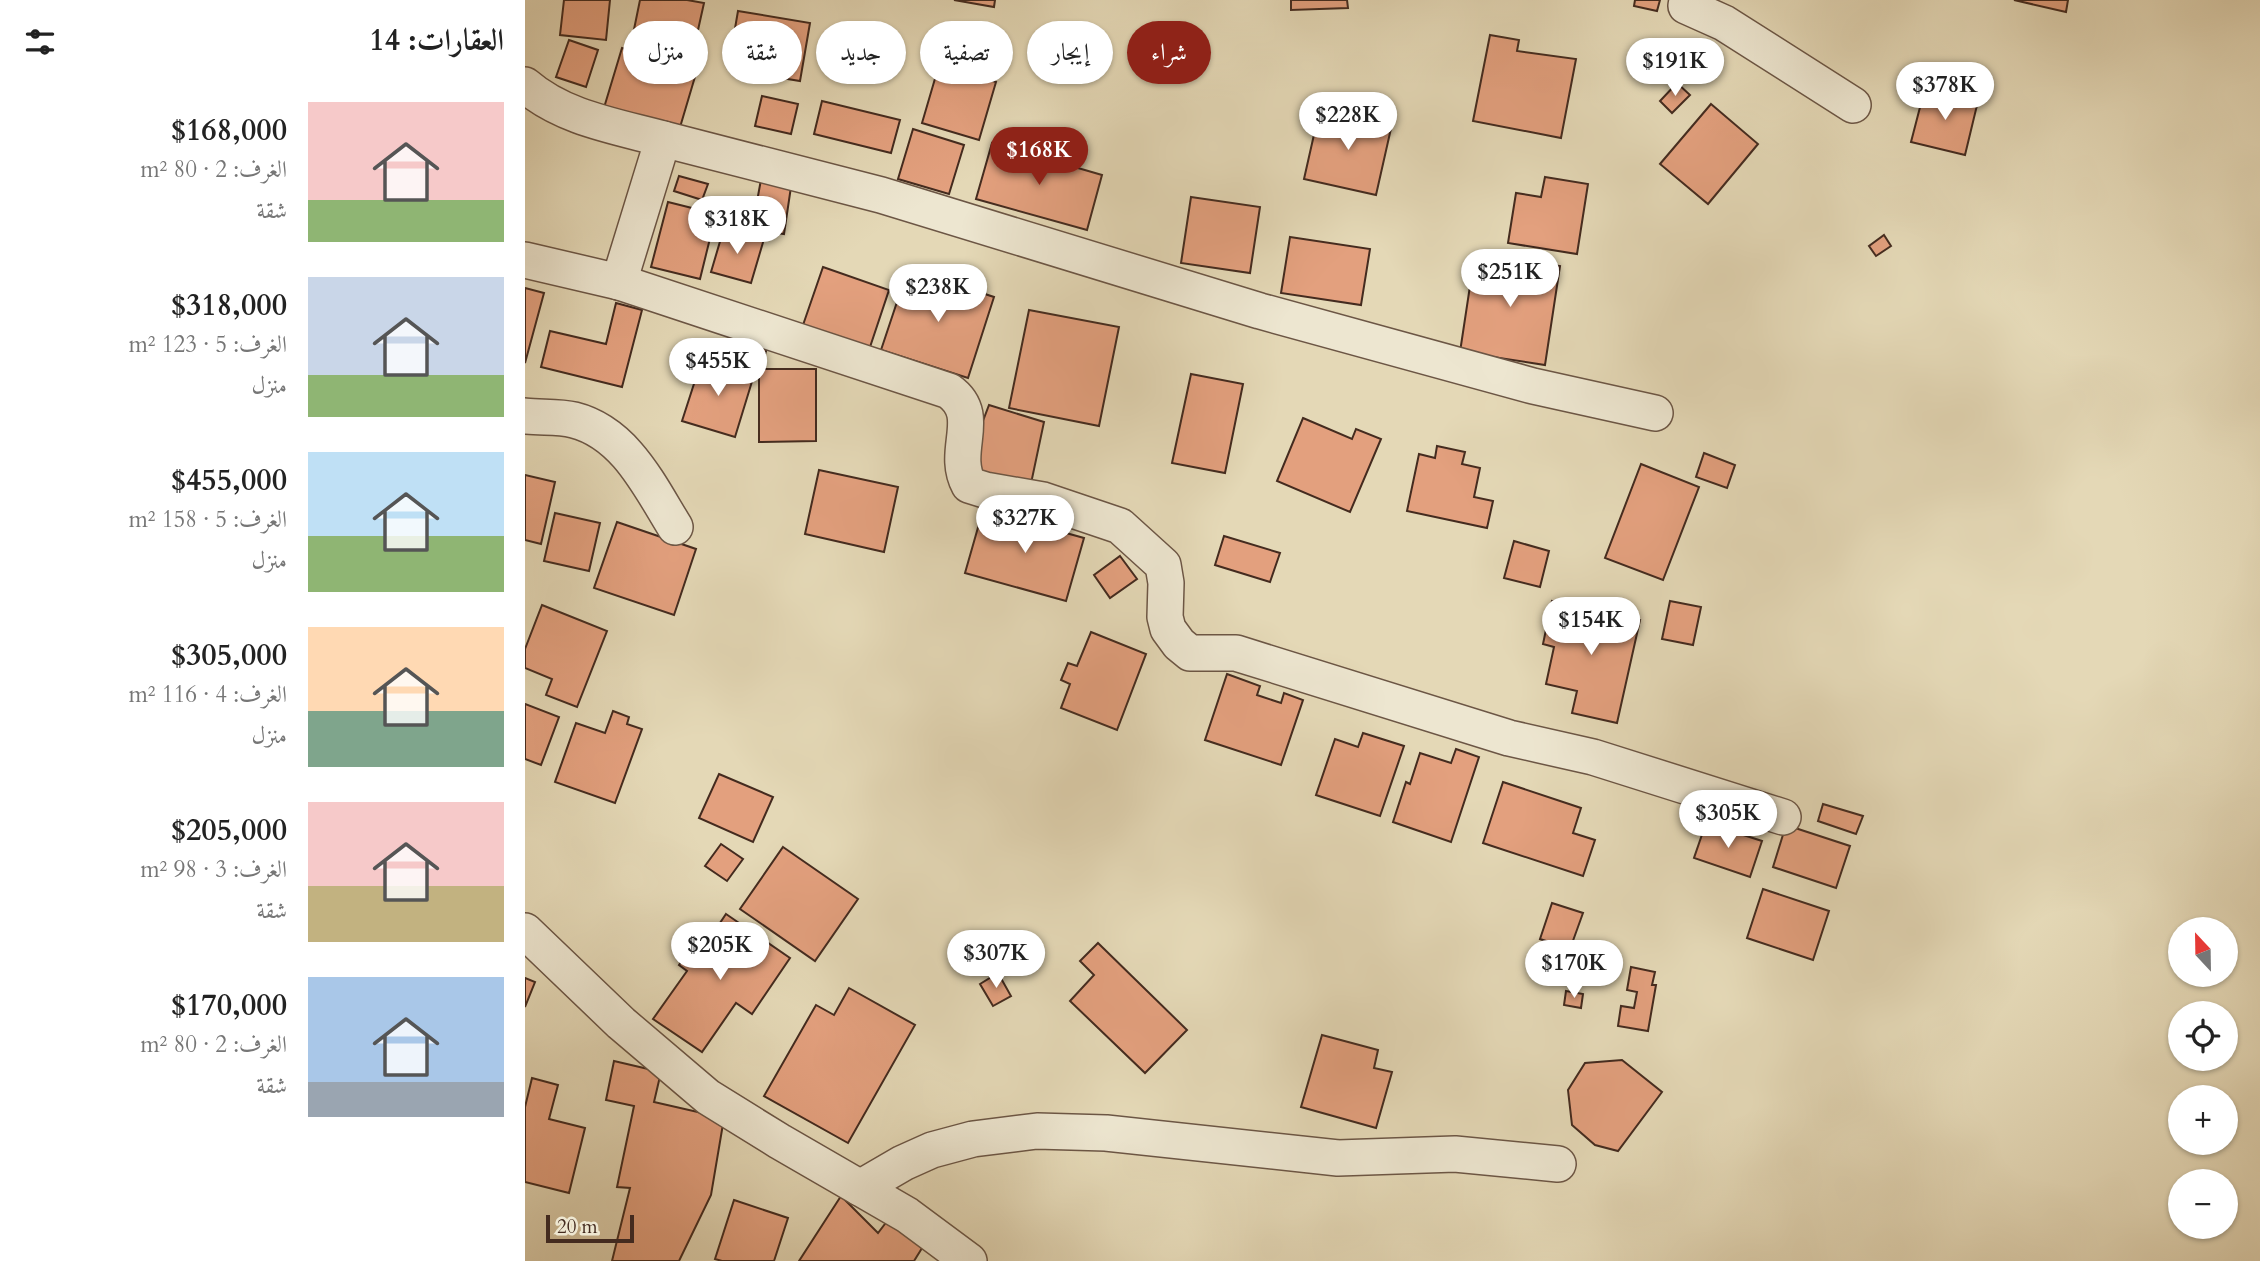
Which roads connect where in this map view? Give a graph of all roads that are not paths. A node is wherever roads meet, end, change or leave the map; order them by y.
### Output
1 (1686, 0) edge
2 (525, 85) edge
3 (1853, 105) dead end
4 (663, 139) junction
5 (525, 260) edge
6 (619, 282) junction
7 (1655, 413) dead end
8 (525, 416) edge
9 (674, 527) dead end
10 (1783, 817) dead end
11 (525, 931) edge
12 (1557, 1164) dead end
13 (860, 1188) junction
14 (969, 1261) edge

1 - 3 street
2 - 4 street
4 - 6 street
4 - 7 street
5 - 6 street
6 - 10 street
8 - 9 street
11 - 13 street
12 - 13 street
13 - 14 street

